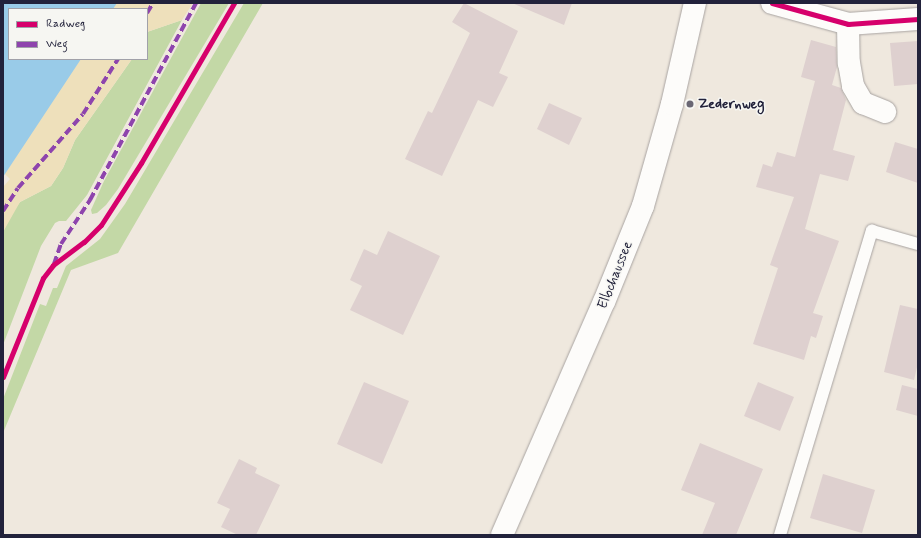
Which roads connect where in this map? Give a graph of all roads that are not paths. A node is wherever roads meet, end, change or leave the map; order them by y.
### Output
1 (695, 3) edge
2 (772, 3) edge
3 (918, 18) edge
4 (848, 24) junction
5 (885, 112) dead end
6 (918, 244) edge
7 (502, 535) edge
8 (780, 535) edge

1 - 7 main road, Elbchaussee
2 - 4 main road
3 - 4 main road
4 - 5 main road
6 - 8 lane

